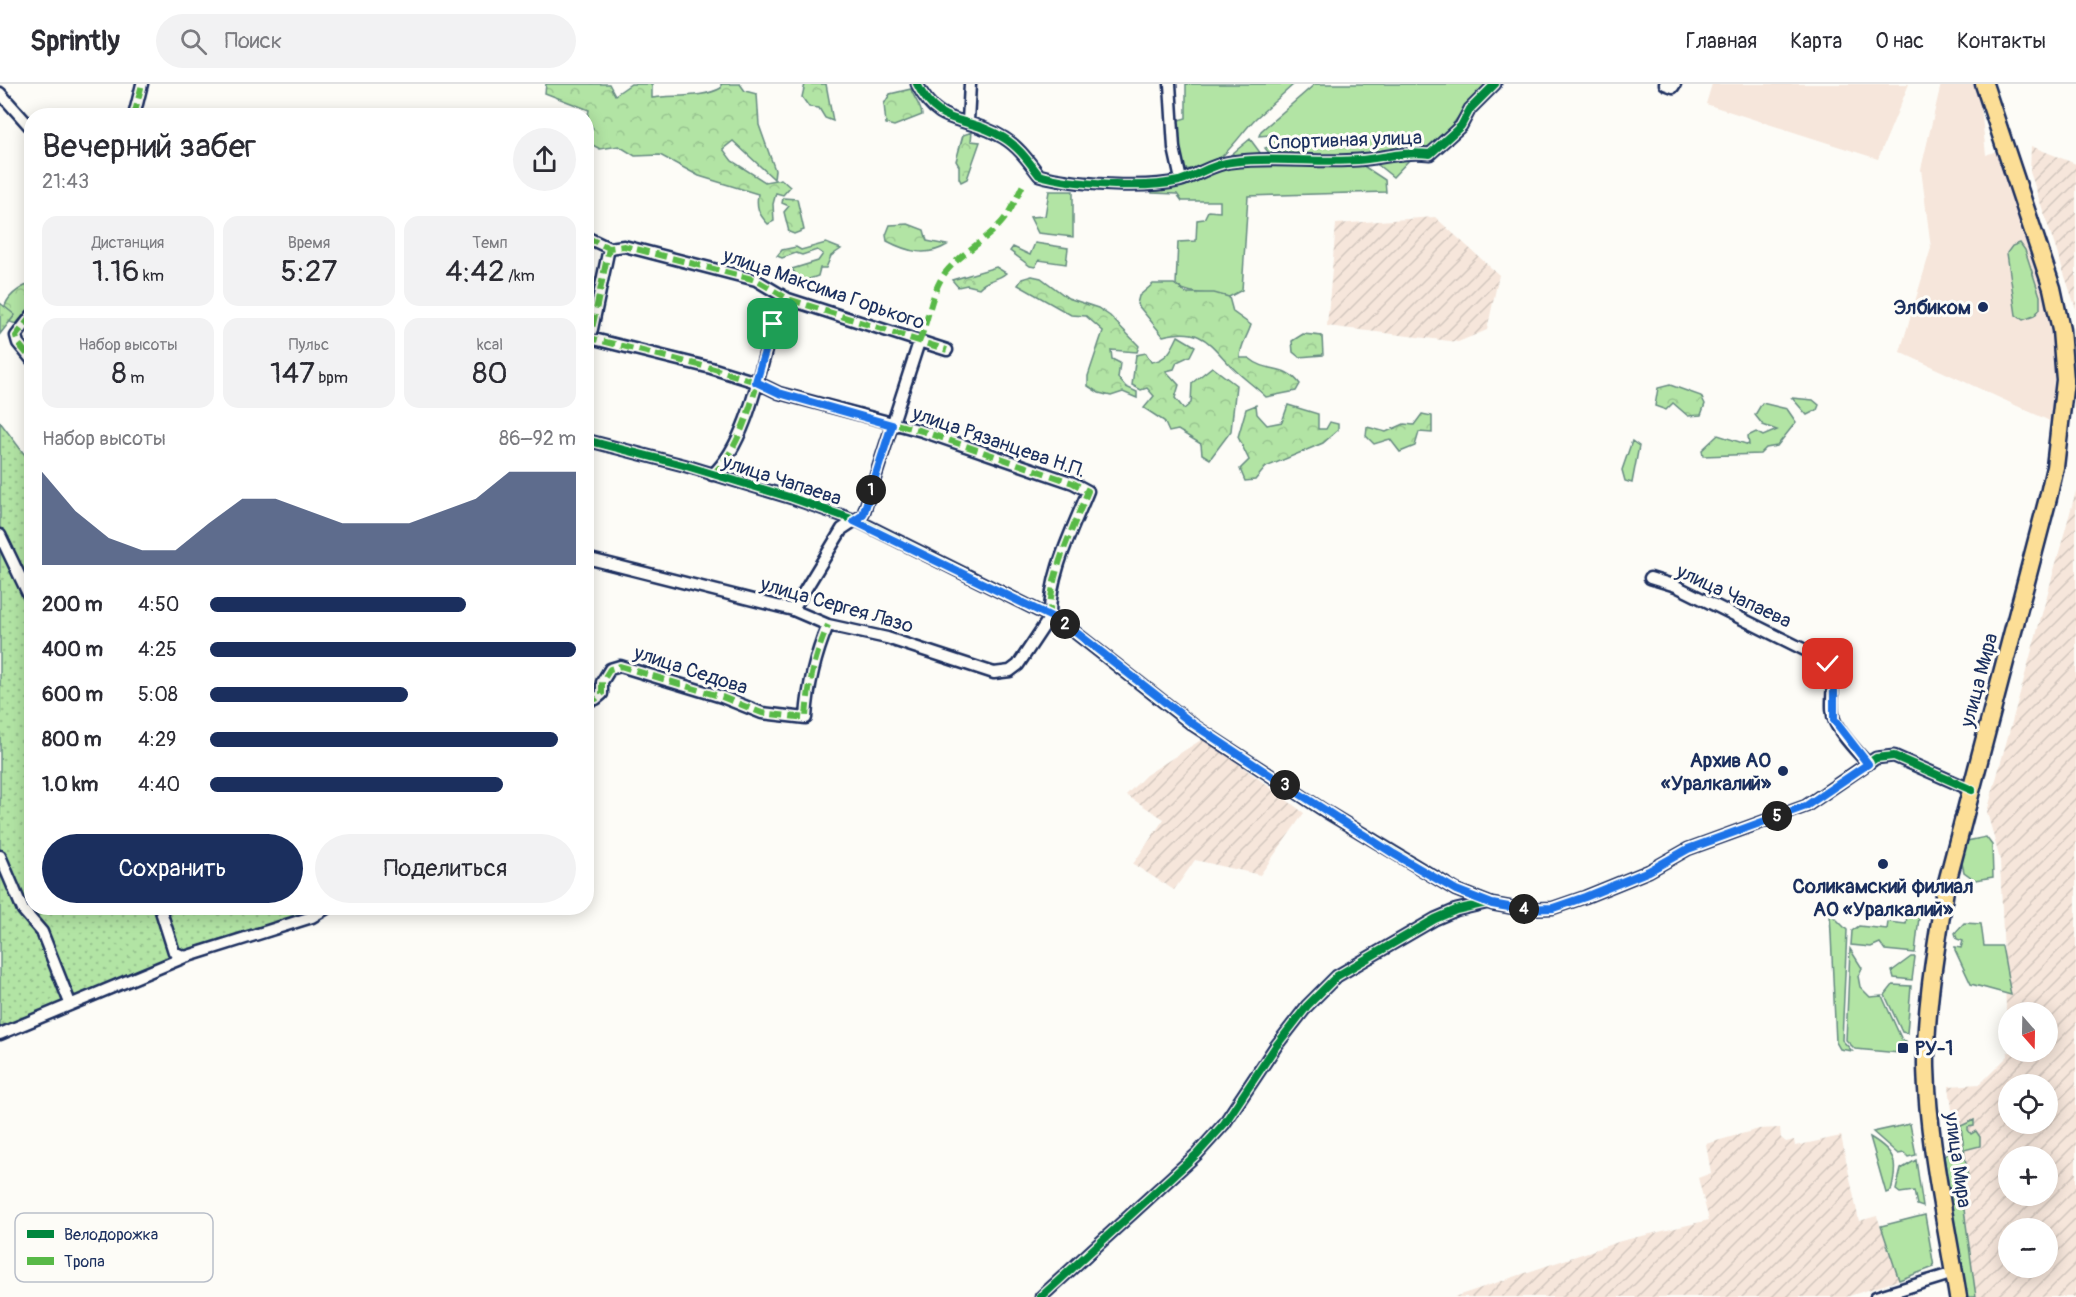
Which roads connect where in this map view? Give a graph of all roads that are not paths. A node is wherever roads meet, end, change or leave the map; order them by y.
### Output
1 (142, 84) edge
2 (917, 84) edge
3 (970, 84) edge
4 (1170, 84) edge
5 (1495, 84) edge
6 (1665, 84) edge
7 (1675, 84) edge
8 (1984, 84) edge
9 (0, 93) edge
10 (136, 108) edge
11 (24, 120) edge
12 (968, 121) junction
13 (1181, 180) junction
14 (594, 241) edge
15 (609, 248) junction
16 (788, 299) junction
17 (594, 313) edge
18 (24, 326) edge
19 (594, 340) edge
20 (919, 342) junction
21 (24, 350) edge
22 (947, 350) dead end
23 (756, 382) junction
24 (892, 425) junction
25 (594, 442) edge
26 (712, 475) junction
27 (854, 521) junction
28 (0, 535) edge
29 (594, 560) edge
30 (1650, 578) dead end
31 (24, 585) edge
32 (793, 610) junction
33 (1050, 617) junction
34 (828, 625) junction
35 (594, 698) edge
36 (1868, 764) junction
37 (1971, 790) junction
38 (0, 856) edge
39 (1486, 903) junction
40 (24, 911) edge
41 (27, 915) edge
42 (162, 915) edge
43 (315, 915) edge
44 (185, 957) junction
45 (70, 1003) junction
46 (0, 1034) edge
47 (1954, 1273) junction
48 (1041, 1297) edge
49 (1876, 1297) edge
50 (1958, 1297) edge

1 - 10 street
2 - 12 street, Спортивная улица
3 - 12 street
4 - 13 street
5 - 13 street, Спортивная улица
6 - 7 street
8 - 37 highway, улица Мира
9 - 11 street
12 - 13 street, Спортивная улица
14 - 15 street, улица Максима Горького
15 - 16 street, улица Максима Горького
15 - 17 street
16 - 20 street, улица Максима Горького
16 - 23 street
18 - 21 street
19 - 23 street, улица Рязанцева Н.П.
20 - 22 street, улица Максима Горького
20 - 24 street
23 - 24 street, улица Рязанцева Н.П.
23 - 26 street
24 - 27 street
24 - 33 street, улица Рязанцева Н.П.
25 - 26 street, улица Чапаева
26 - 27 street, улица Чапаева
27 - 32 street
27 - 33 street, улица Чапаева
28 - 31 street
29 - 32 street, улица Сергея Лазо
30 - 36 street, улица Чапаева
32 - 34 street, улица Сергея Лазо
33 - 34 street, улица Сергея Лазо
33 - 39 street, улица Чапаева
34 - 35 street, улица Седова
36 - 37 street, улица Чапаева
36 - 39 street, улица Чапаева
37 - 47 highway, улица Мира
38 - 40 street
39 - 48 street
41 - 45 street
42 - 44 street
43 - 44 street
44 - 45 street
45 - 46 street
47 - 49 street
47 - 50 highway, улица Мира

